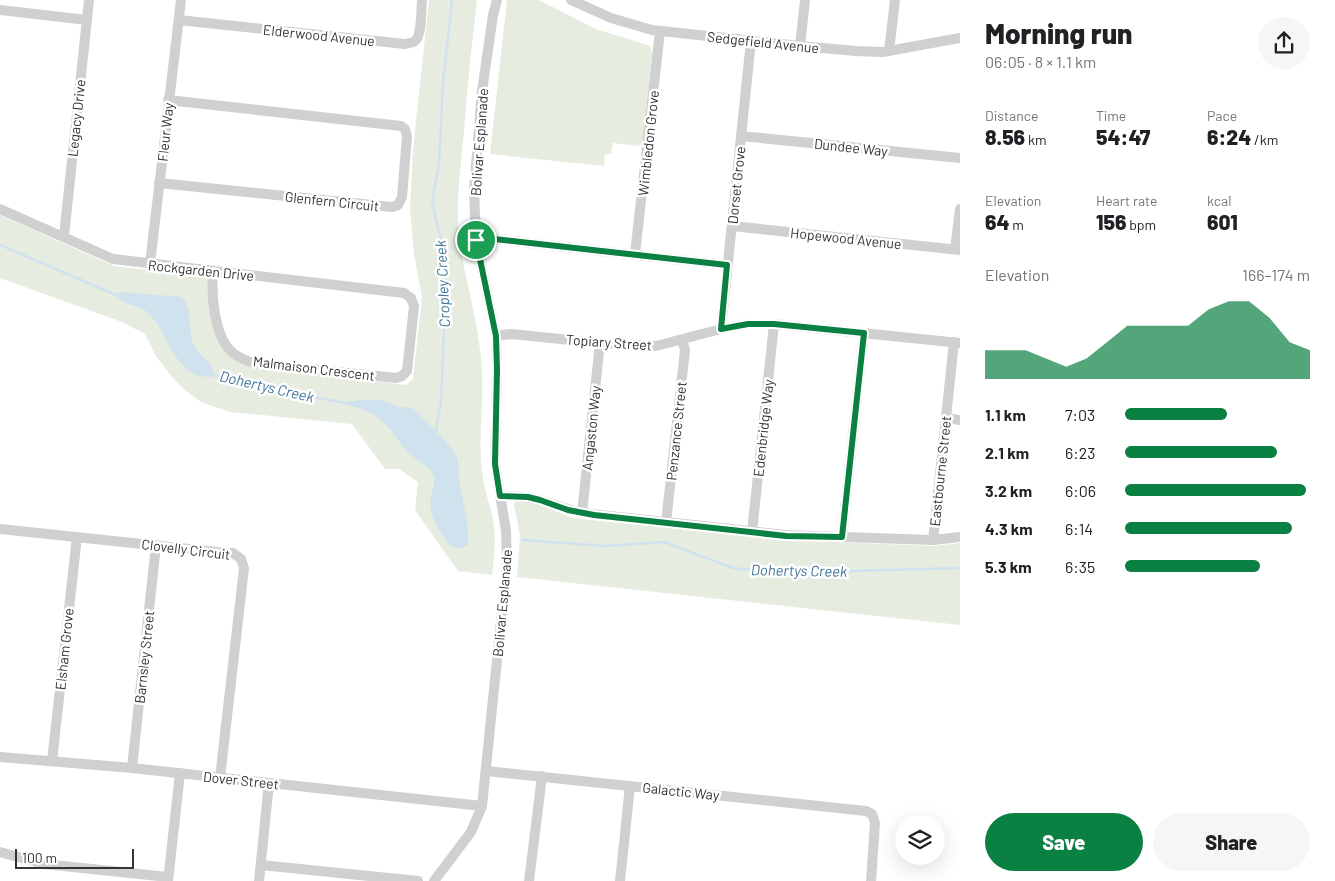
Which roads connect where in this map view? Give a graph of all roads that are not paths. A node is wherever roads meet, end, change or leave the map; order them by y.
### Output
1 (89, 0) edge
2 (181, 0) edge
3 (422, 0) edge
4 (492, 0) edge
5 (497, 0) edge
6 (805, 0) edge
7 (895, 0) edge
8 (577, 2) edge
9 (0, 10) edge
10 (493, 15) junction
11 (87, 20) junction
12 (179, 20) junction
13 (660, 31) junction
14 (960, 38) edge
15 (751, 41) junction
16 (800, 46) junction
17 (889, 51) junction
18 (168, 100) junction
19 (741, 136) junction
20 (960, 158) edge
21 (160, 184) junction
22 (0, 209) edge
23 (960, 209) edge
24 (732, 226) junction
25 (64, 236) junction
26 (476, 240) junction
27 (958, 250) edge
28 (635, 254) junction
29 (150, 264) junction
30 (727, 265) junction
31 (213, 271) junction
32 (411, 298) joint
33 (774, 324) junction
34 (721, 329) junction
35 (864, 333) junction
36 (496, 336) junction
37 (682, 340) junction
38 (600, 343) junction
39 (957, 343) edge
40 (946, 418) junction
41 (960, 420) edge
42 (500, 496) junction
43 (582, 513) junction
44 (666, 523) junction
45 (0, 529) edge
46 (752, 532) junction
47 (77, 537) junction
48 (842, 537) junction
49 (960, 537) edge
50 (933, 540) junction
51 (156, 545) junction
52 (0, 757) edge
53 (52, 762) junction
54 (132, 768) junction
55 (486, 772) junction
56 (180, 773) junction
57 (542, 776) junction
58 (220, 778) junction
59 (270, 784) junction
60 (630, 786) junction
61 (482, 806) junction
62 (0, 852) edge
63 (261, 865) junction
64 (168, 879) edge
65 (259, 881) edge
66 (418, 881) edge
67 (434, 881) edge
68 (529, 881) edge
69 (620, 881) edge
70 (871, 881) edge

1 - 11 street, Legacy Drive
2 - 12 street, Fleur Way
3 - 12 street, Elderwood Avenue
4 - 10 street, Bolivar Esplanade
5 - 10 street, Bolivar Esplanade
6 - 16 street
7 - 17 street
8 - 13 street, Sedgefield Avenue
9 - 11 street
10 - 26 street, Bolivar Esplanade
11 - 25 street, Legacy Drive
12 - 18 street, Fleur Way
13 - 15 street, Sedgefield Avenue
13 - 28 street, Wimbledon Grove
14 - 17 street, Sedgefield Avenue
15 - 16 street, Sedgefield Avenue
15 - 19 street, Dorset Grove
16 - 17 street, Sedgefield Avenue
18 - 21 street, Fleur Way
18 - 21 street, Glenfern Circuit
19 - 20 street, Dundee Way
19 - 24 street, Dorset Grove
21 - 29 street, Fleur Way
22 - 25 street, Rockgarden Drive
23 - 27 street
24 - 27 street, Hopewood Avenue
24 - 30 street, Dorset Grove
25 - 29 street, Rockgarden Drive
26 - 28 street
26 - 36 street, Bolivar Esplanade
28 - 30 street
29 - 31 street, Rockgarden Drive
30 - 34 street, Dorset Grove
31 - 32 street, Rockgarden Drive
31 - 32 street, Malmaison Crescent
33 - 34 street, Topiary Street
33 - 35 street, Topiary Street
33 - 46 street, Edenbridge Way
34 - 37 street, Topiary Street
35 - 39 street, Topiary Street
35 - 48 street
36 - 38 street, Topiary Street
36 - 42 street, Bolivar Esplanade
37 - 38 street, Topiary Street
37 - 44 street, Penzance Street
38 - 43 street, Angaston Way
39 - 40 street, Eastbourne Street
40 - 41 street
40 - 50 street, Eastbourne Street
42 - 43 street
42 - 55 street, Bolivar Esplanade
43 - 44 street
44 - 46 street
45 - 47 street, Clovelly Circuit
46 - 48 street
47 - 51 street, Clovelly Circuit
47 - 53 street, Elsham Grove
48 - 50 street
49 - 50 street
51 - 54 street, Barnsley Street
51 - 58 street, Clovelly Circuit
52 - 53 street, Dover Street
53 - 54 street, Dover Street
54 - 56 street, Dover Street
55 - 57 street, Galactic Way
55 - 61 street, Bolivar Esplanade
56 - 58 street, Dover Street
56 - 64 street
57 - 60 street, Galactic Way
57 - 68 street
58 - 59 street, Dover Street
59 - 61 street, Dover Street
59 - 63 street
60 - 69 street
60 - 70 street, Galactic Way
61 - 67 street, Bolivar Esplanade
62 - 64 street
63 - 65 street
63 - 66 street

